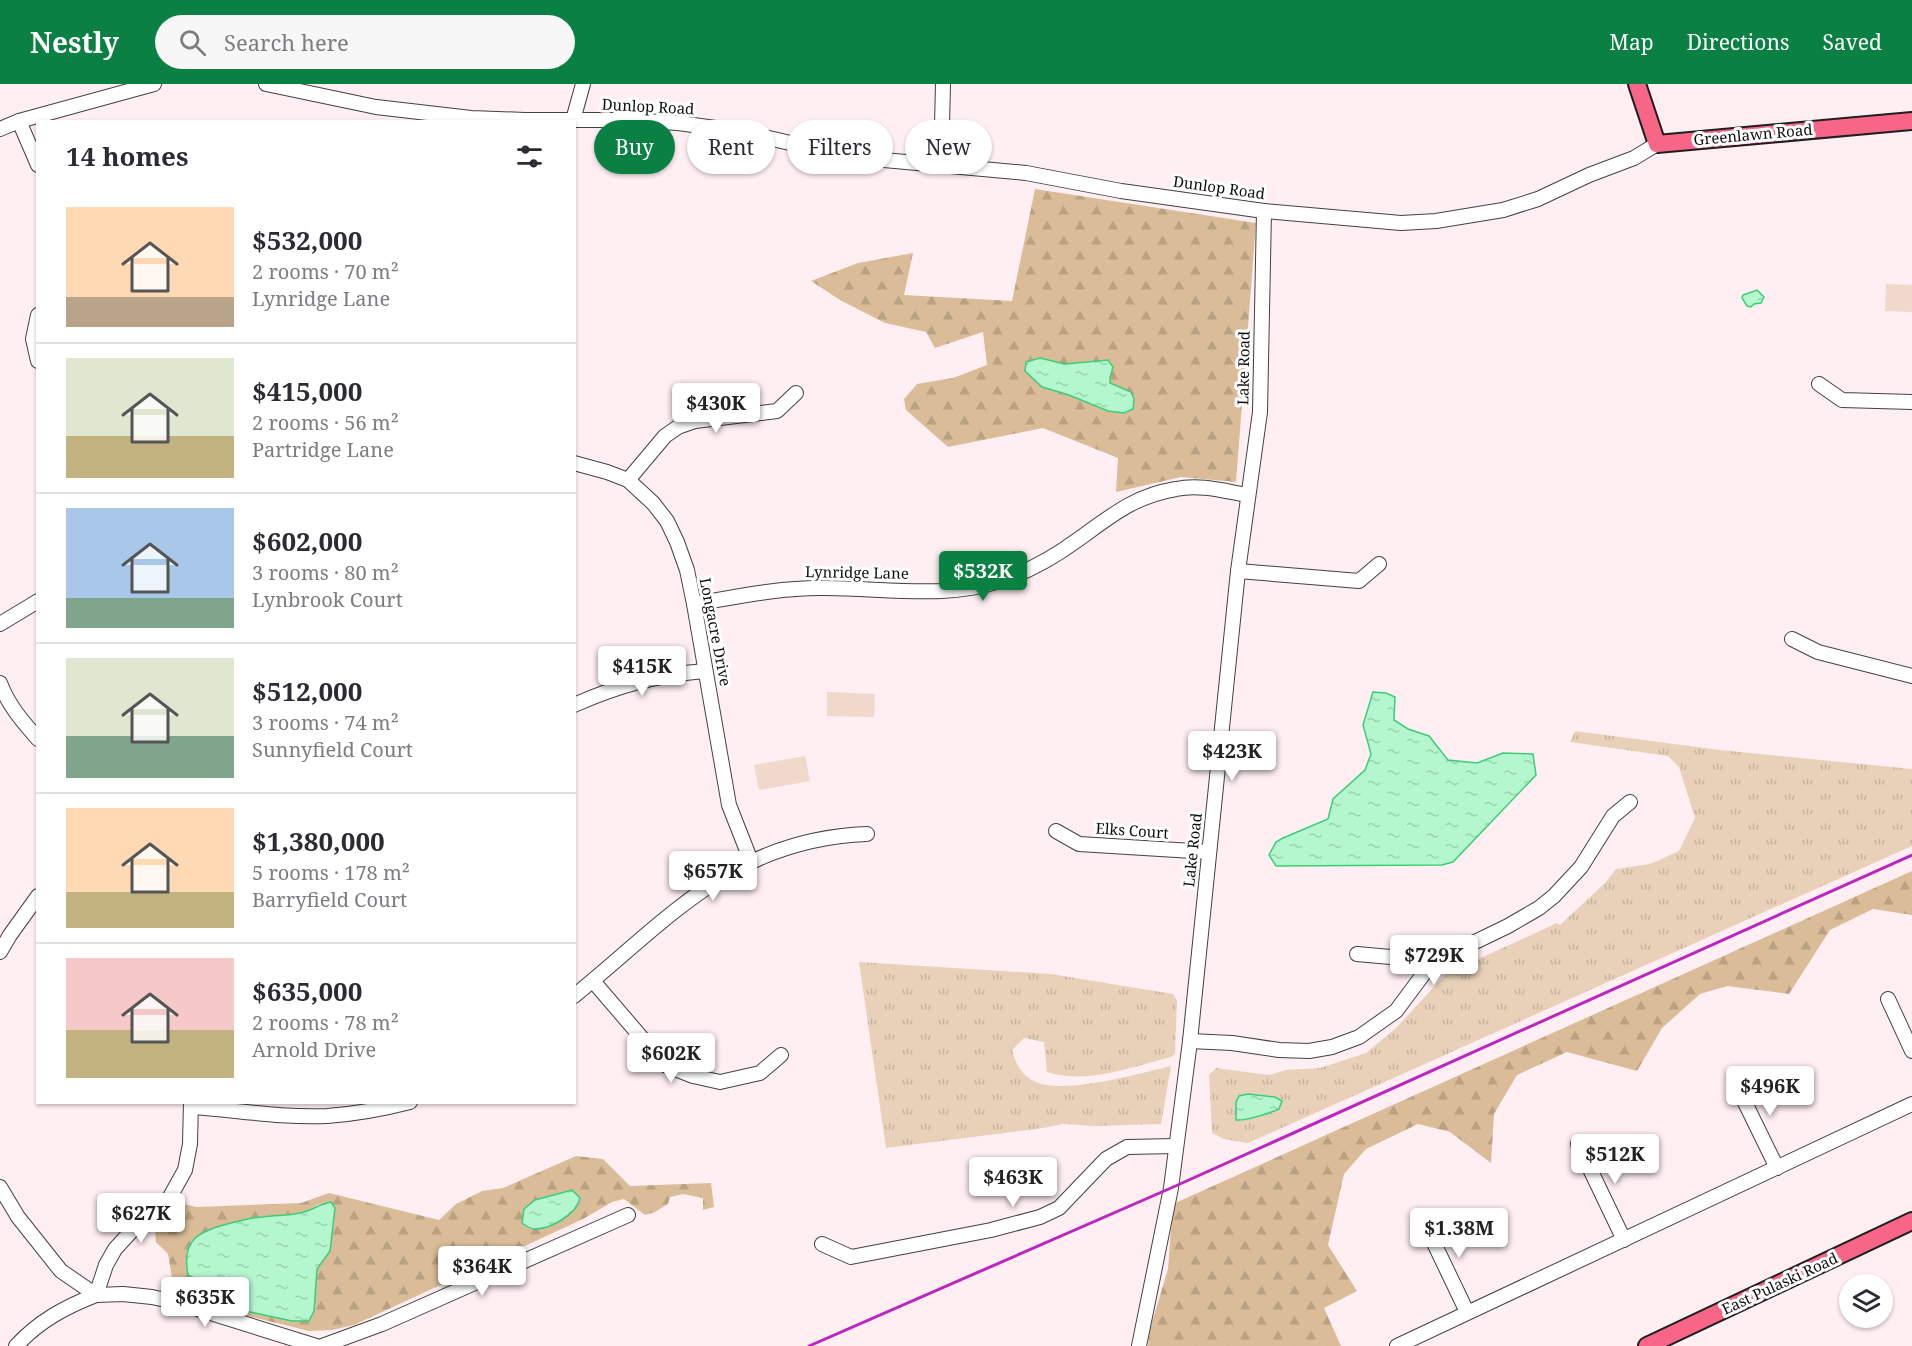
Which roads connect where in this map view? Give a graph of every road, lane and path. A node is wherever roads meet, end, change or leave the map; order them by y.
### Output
1 (154, 84) edge
2 (266, 84) edge
3 (583, 84) edge
4 (943, 84) edge
5 (1637, 84) edge
6 (127, 88) edge
7 (573, 120) edge
8 (942, 120) edge
9 (19, 121) junction
10 (1912, 121) edge
11 (0, 129) edge
12 (1657, 144) junction
13 (36, 160) edge
14 (905, 162) edge
15 (992, 170) edge
16 (1264, 211) junction
17 (36, 325) edge
18 (36, 352) edge
19 (1819, 384) dead end
20 (796, 393) dead end
21 (1912, 402) edge
22 (576, 464) edge
23 (628, 480) junction
24 (1248, 495) junction
25 (1379, 564) dead end
26 (1238, 571) junction
27 (36, 603) edge
28 (694, 604) junction
29 (0, 624) edge
30 (1792, 639) dead end
31 (705, 671) junction
32 (1912, 676) edge
33 (0, 683) edge
34 (576, 704) edge
35 (36, 737) edge
36 (1630, 802) dead end
37 (1056, 831) dead end
38 (867, 834) dead end
39 (1209, 852) junction
40 (752, 861) junction
41 (36, 899) edge
42 (0, 952) edge
43 (1357, 954) dead end
44 (1428, 968) junction
45 (593, 981) junction
46 (576, 994) edge
47 (1888, 999) dead end
48 (1190, 1041) junction
49 (1912, 1051) edge
50 (781, 1056) dead end
51 (1734, 1080) dead end
52 (402, 1104) edge
53 (1912, 1104) edge
54 (191, 1105) edge
55 (1578, 1144) dead end
56 (1176, 1146) junction
57 (1777, 1168) junction
58 (0, 1187) edge
59 (628, 1215) dead end
60 (1423, 1220) dead end
61 (1912, 1221) edge
62 (1624, 1240) junction
63 (822, 1244) dead end
64 (96, 1295) junction
65 (1467, 1312) junction
66 (16, 1346) edge
67 (316, 1346) edge
68 (322, 1346) edge
69 (1139, 1346) edge
70 (1397, 1346) edge
71 (1647, 1346) edge

1 - 6 street
2 - 7 street, Dunlop Road
3 - 7 street
4 - 8 street
5 - 12 main road
6 - 9 street
7 - 14 street, Dunlop Road
9 - 11 street
9 - 13 street
10 - 12 main road, Greenlawn Road
12 - 16 street, Dunlop Road
15 - 16 street, Dunlop Road
16 - 24 street, Lake Road
17 - 18 street
19 - 21 street
20 - 23 street
22 - 23 street, Longacre Drive
23 - 28 street, Longacre Drive
24 - 26 street, Lake Road
24 - 28 street, Lynridge Lane
25 - 26 street
26 - 39 street, Lake Road
27 - 29 street
28 - 31 street, Longacre Drive
30 - 32 street
31 - 34 street
31 - 40 street, Longacre Drive
33 - 35 street
36 - 44 street
37 - 39 street, Elks Court
38 - 40 street
39 - 48 street, Lake Road
40 - 45 street
41 - 42 street
43 - 44 street
44 - 48 street
45 - 46 street
45 - 50 street
47 - 49 street
48 - 56 street, Lake Road
51 - 57 street
52 - 54 street
53 - 57 street
54 - 64 street
55 - 62 street
56 - 63 street
56 - 69 street, Lake Road
57 - 62 street
58 - 64 street
59 - 68 street
60 - 65 street
61 - 71 main road, East Pulaski Road
62 - 65 street
64 - 66 street
64 - 67 street
65 - 70 street

